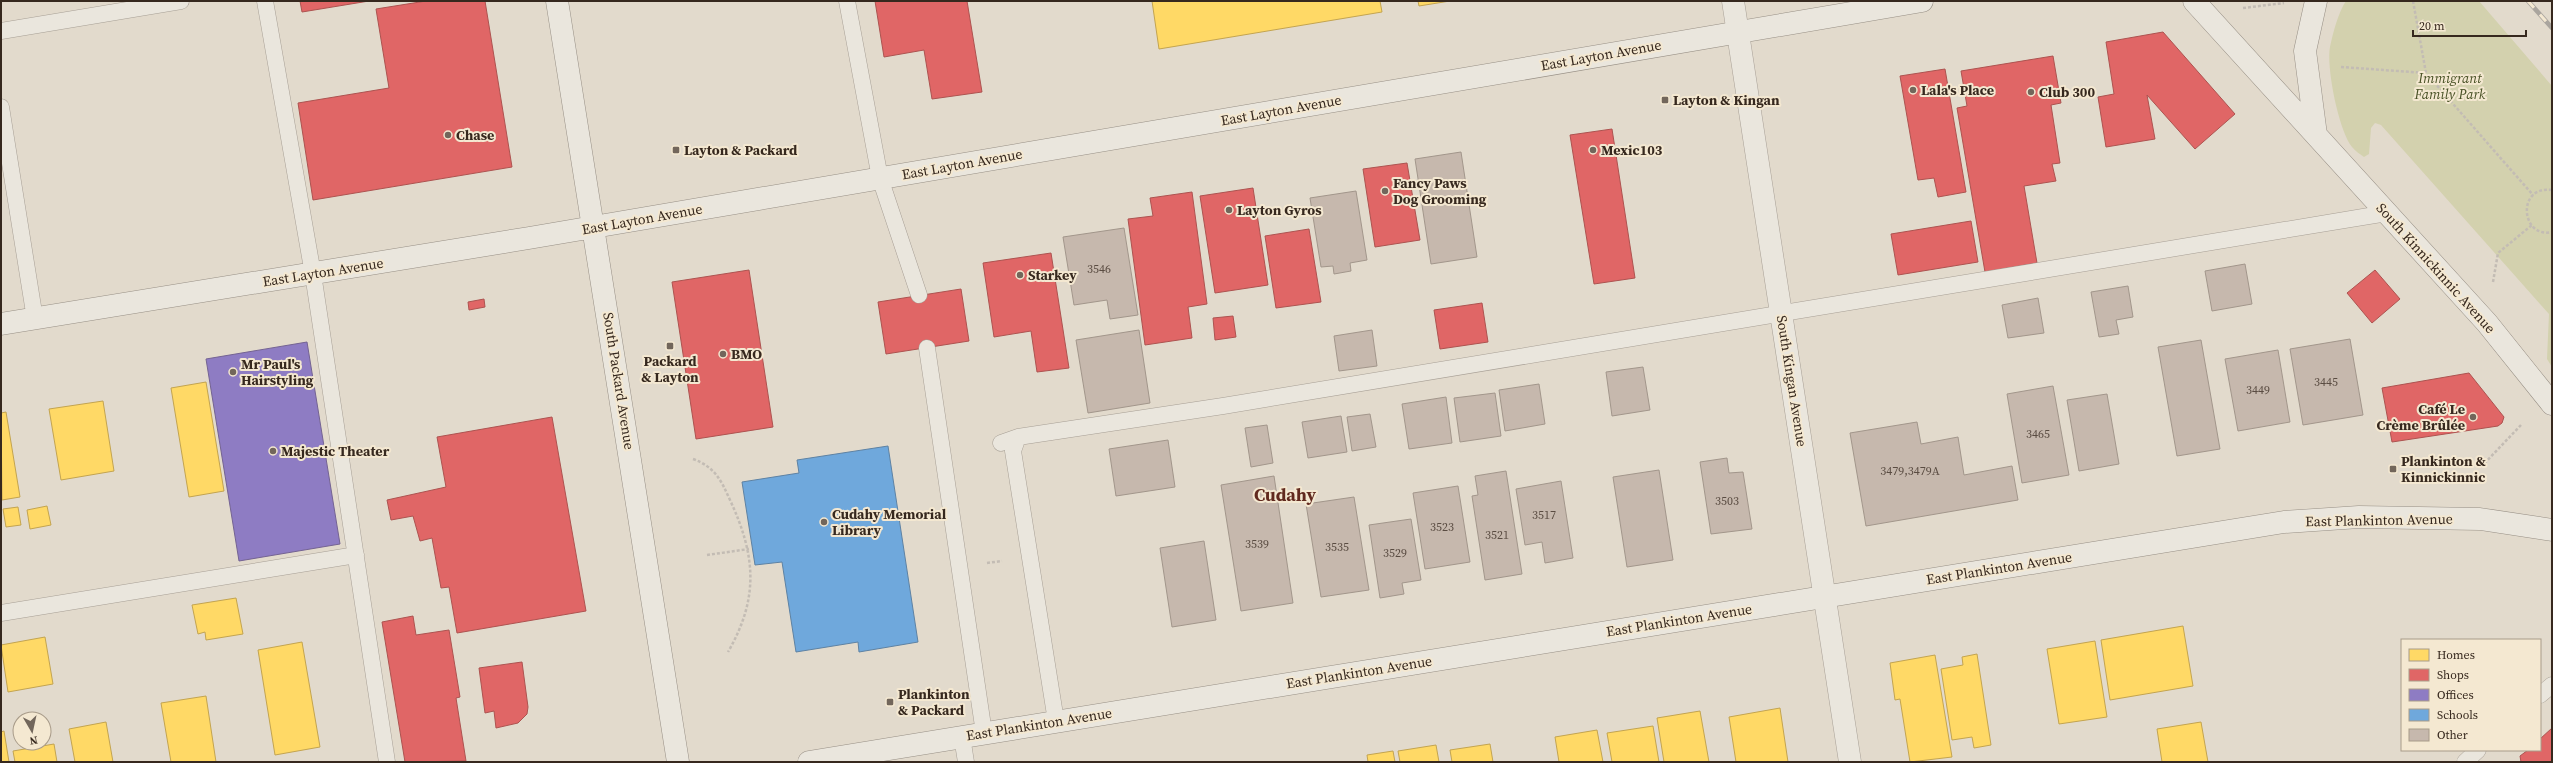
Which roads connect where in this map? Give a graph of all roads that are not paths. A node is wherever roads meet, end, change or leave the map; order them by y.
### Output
1 (181, 1) edge
2 (266, 1) edge
3 (557, 1) edge
4 (847, 1) edge
5 (1733, 1) edge
6 (1922, 1) edge
7 (2194, 1) edge
8 (2316, 1) edge
9 (1, 31) edge
10 (1738, 32) junction
11 (1, 107) edge
12 (2316, 135) junction
13 (880, 178) junction
14 (2387, 213) junction
15 (595, 227) junction
16 (313, 274) junction
17 (919, 295) dead end
18 (1781, 314) junction
19 (35, 318) junction
20 (1, 324) edge
21 (927, 348) dead end
22 (2552, 404) edge
23 (1018, 437) junction
24 (1001, 444) dead end
25 (2552, 530) edge
26 (356, 555) junction
27 (1824, 596) junction
28 (1, 613) edge
29 (2552, 685) edge
30 (2541, 694) edge
31 (1056, 721) junction
32 (984, 733) junction
33 (962, 737) junction
34 (2477, 751) edge
35 (387, 762) edge
36 (678, 762) edge
37 (809, 762) edge
38 (966, 762) edge
39 (1850, 762) edge
40 (2465, 762) edge

1 - 9 lane
2 - 16 lane
3 - 15 street, South Packard Avenue
4 - 13 lane
5 - 10 street, South Kingan Avenue
6 - 10 street, East Layton Avenue
7 - 12 street, South Kinnickinnic Avenue
8 - 12 street
10 - 13 street, East Layton Avenue
10 - 18 street, South Kingan Avenue
11 - 19 lane
12 - 14 street, South Kinnickinnic Avenue
13 - 15 street, East Layton Avenue
13 - 17 lane
14 - 18 lane
14 - 22 street, South Kinnickinnic Avenue
15 - 16 street, East Layton Avenue
15 - 36 street, South Packard Avenue
16 - 19 street, East Layton Avenue
16 - 26 lane
18 - 23 lane
18 - 27 street, South Kingan Avenue
19 - 20 street, East Layton Avenue
21 - 32 lane
23 - 24 lane
23 - 31 lane
25 - 27 street, East Plankinton Avenue
26 - 28 lane
26 - 35 lane
27 - 31 street, East Plankinton Avenue
27 - 39 street, South Kingan Avenue
29 - 30 lane
31 - 32 street, East Plankinton Avenue
32 - 33 street, East Plankinton Avenue
33 - 37 street, East Plankinton Avenue
33 - 38 lane
34 - 40 lane

